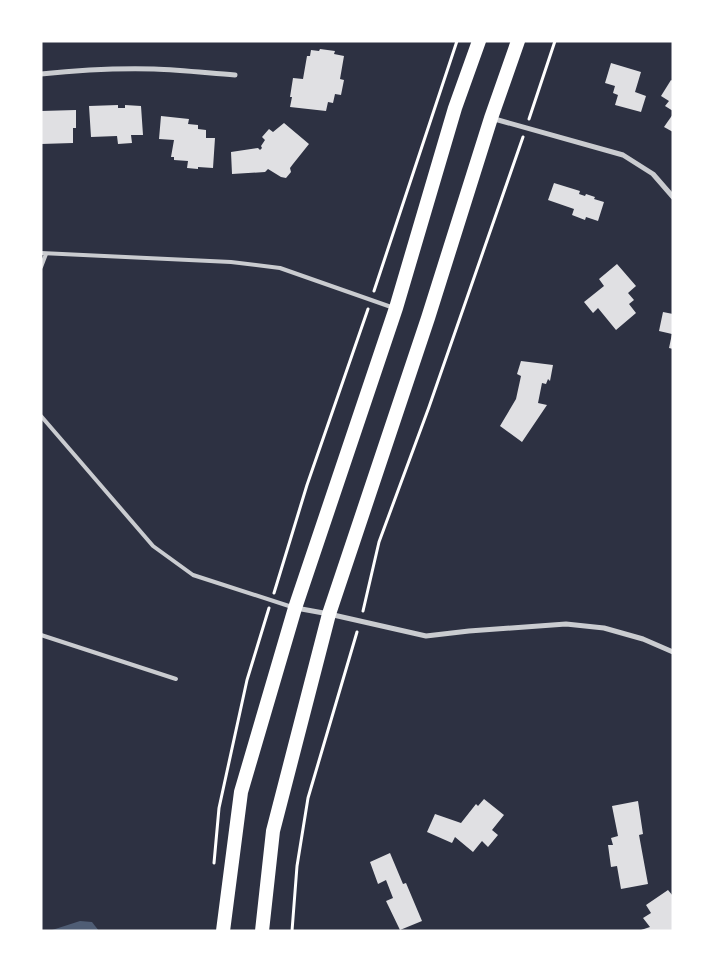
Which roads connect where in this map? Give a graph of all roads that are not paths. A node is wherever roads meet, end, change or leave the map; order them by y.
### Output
1 (479, 41) edge
2 (518, 41) edge
3 (41, 74) edge
4 (235, 75) dead end
5 (491, 118) junction
6 (673, 197) edge
7 (44, 254) edge
8 (41, 267) edge
9 (396, 308) junction
10 (41, 416) edge
11 (295, 608) junction
12 (329, 614) junction
13 (41, 635) edge
14 (673, 652) edge
15 (176, 679) dead end
16 (223, 931) edge
17 (262, 931) edge

1 - 9 highway
2 - 5 highway
3 - 4 street
5 - 6 street
5 - 12 highway
7 - 8 lane
7 - 9 lane
9 - 11 highway
10 - 11 lane
11 - 12 street
11 - 16 highway
12 - 14 street
12 - 17 highway
13 - 15 lane

